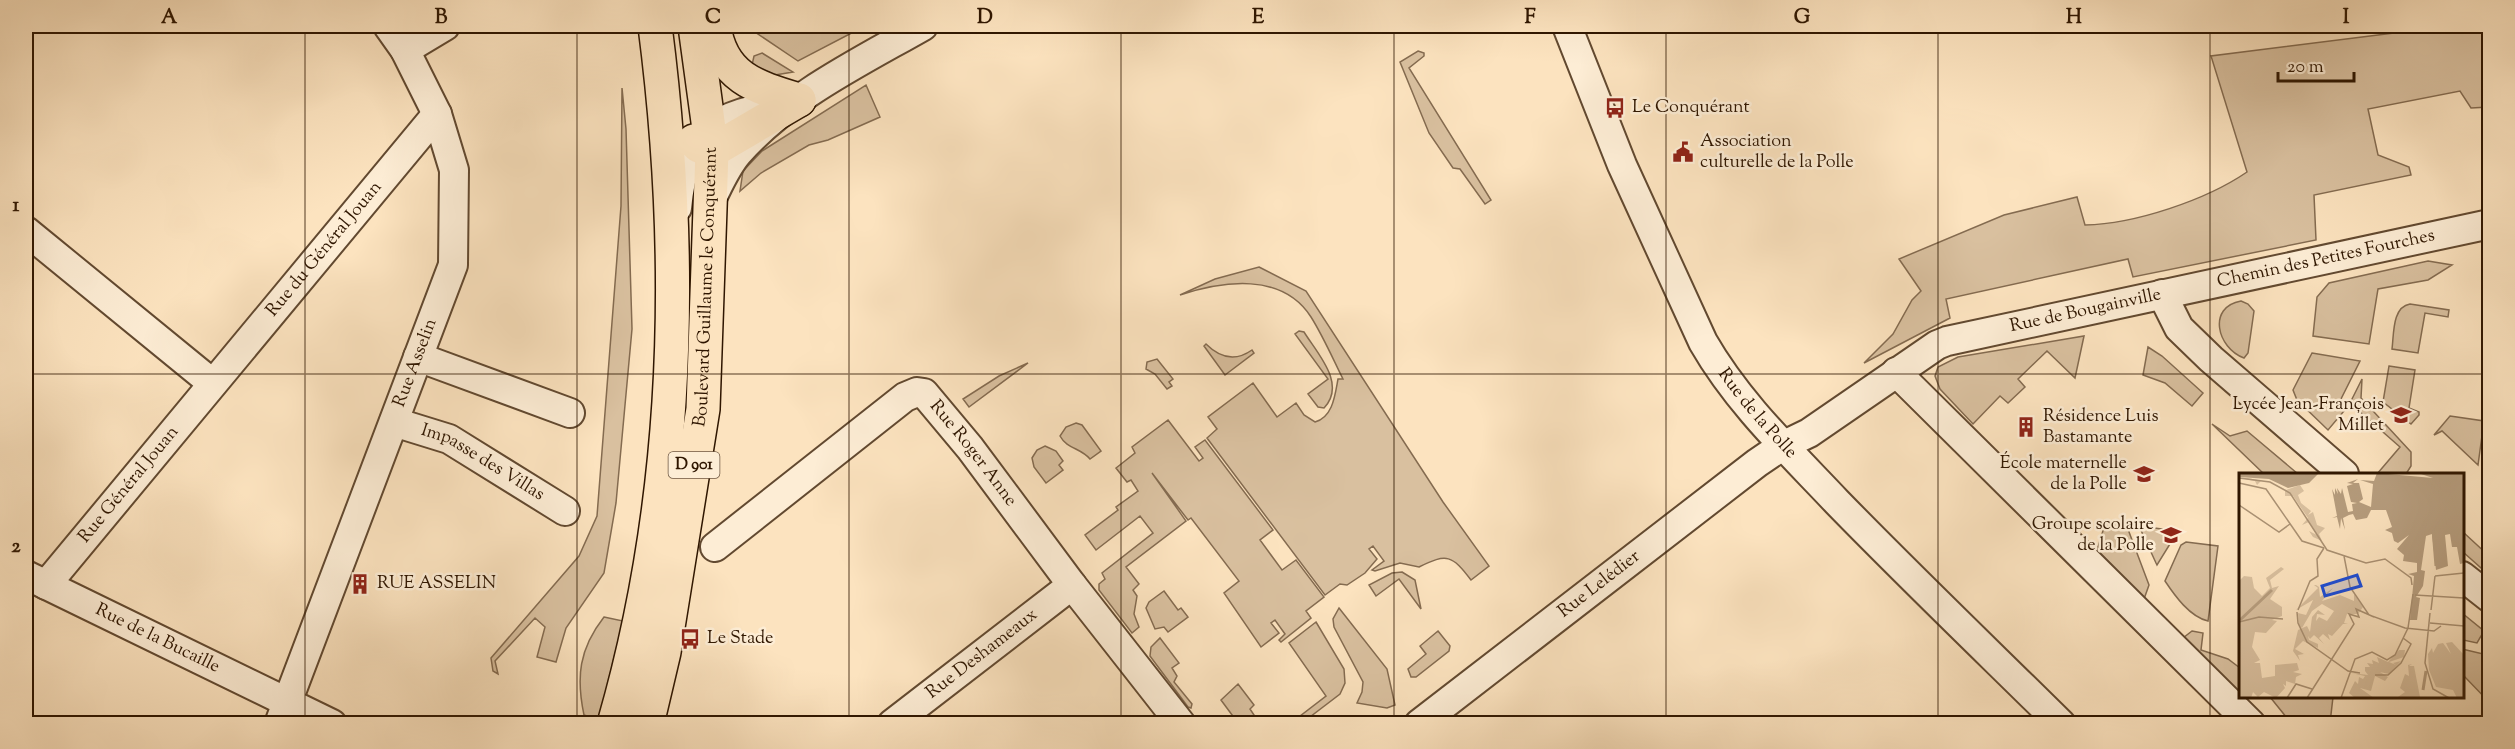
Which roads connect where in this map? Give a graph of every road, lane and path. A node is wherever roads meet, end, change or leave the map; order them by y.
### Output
1 (388, 26) edge
2 (445, 26) edge
3 (656, 26) edge
4 (673, 26) edge
5 (695, 26) edge
6 (714, 26) edge
7 (923, 26) edge
8 (1567, 26) edge
9 (405, 50) junction
10 (799, 100) junction
11 (437, 114) junction
12 (705, 140) junction
13 (710, 202) junction
14 (2490, 224) edge
15 (26, 231) edge
16 (673, 258) junction
17 (2162, 294) junction
18 (418, 357) junction
19 (1896, 372) junction
20 (212, 383) junction
21 (570, 413) dead end
22 (394, 422) junction
23 (1782, 446) junction
24 (2343, 473) edge
25 (565, 511) dead end
26 (716, 548) dead end
27 (2464, 577) edge
28 (36, 580) edge
29 (1072, 585) junction
30 (2490, 598) edge
31 (283, 713) edge
32 (332, 723) edge
33 (614, 723) edge
34 (647, 723) edge
35 (892, 723) edge
36 (1180, 723) edge
37 (1419, 723) edge
38 (2061, 723) edge
39 (2251, 723) edge

1 - 9 street, Rue Asselin
2 - 9 street
3 - 16 main road, Boulevard Guillaume le Conquérant / D 901
4 - 12 main road
5 - 12 main road, Boulevard Guillaume le Conquérant / D 901
6 - 10 main road
7 - 10 street
8 - 23 street, Rue de la Polle
9 - 11 street, Rue Asselin
10 - 12 main road
10 - 13 street
11 - 18 street, Rue Asselin
11 - 20 street, Rue du Général Jouan
12 - 13 main road, Boulevard Guillaume le Conquérant / D 901
12 - 16 street
13 - 34 main road, Boulevard Guillaume le Conquérant / D 901
14 - 17 street, Chemin des Petites Fourches
15 - 20 street
16 - 33 main road, Boulevard Guillaume le Conquérant / D 901
17 - 19 street, Rue de Bougainville
17 - 24 street, Rue de Bougainville
18 - 21 street
18 - 22 street, Rue Asselin
19 - 23 street, Rue de Bougainville
19 - 39 street
20 - 28 street, Rue Général Jouan
22 - 25 street, Impasse des Villas
22 - 31 street, Rue Asselin
23 - 37 street, Rue Lelédier
23 - 38 street, Rue de la Polle
26 - 29 street, Rue Roger Anne
27 - 30 street
28 - 31 street, Rue de la Bucaille
29 - 35 street, Rue Deshameaux
29 - 36 street, Rue Roger Anne
31 - 32 street, Rue de la Bucaille

